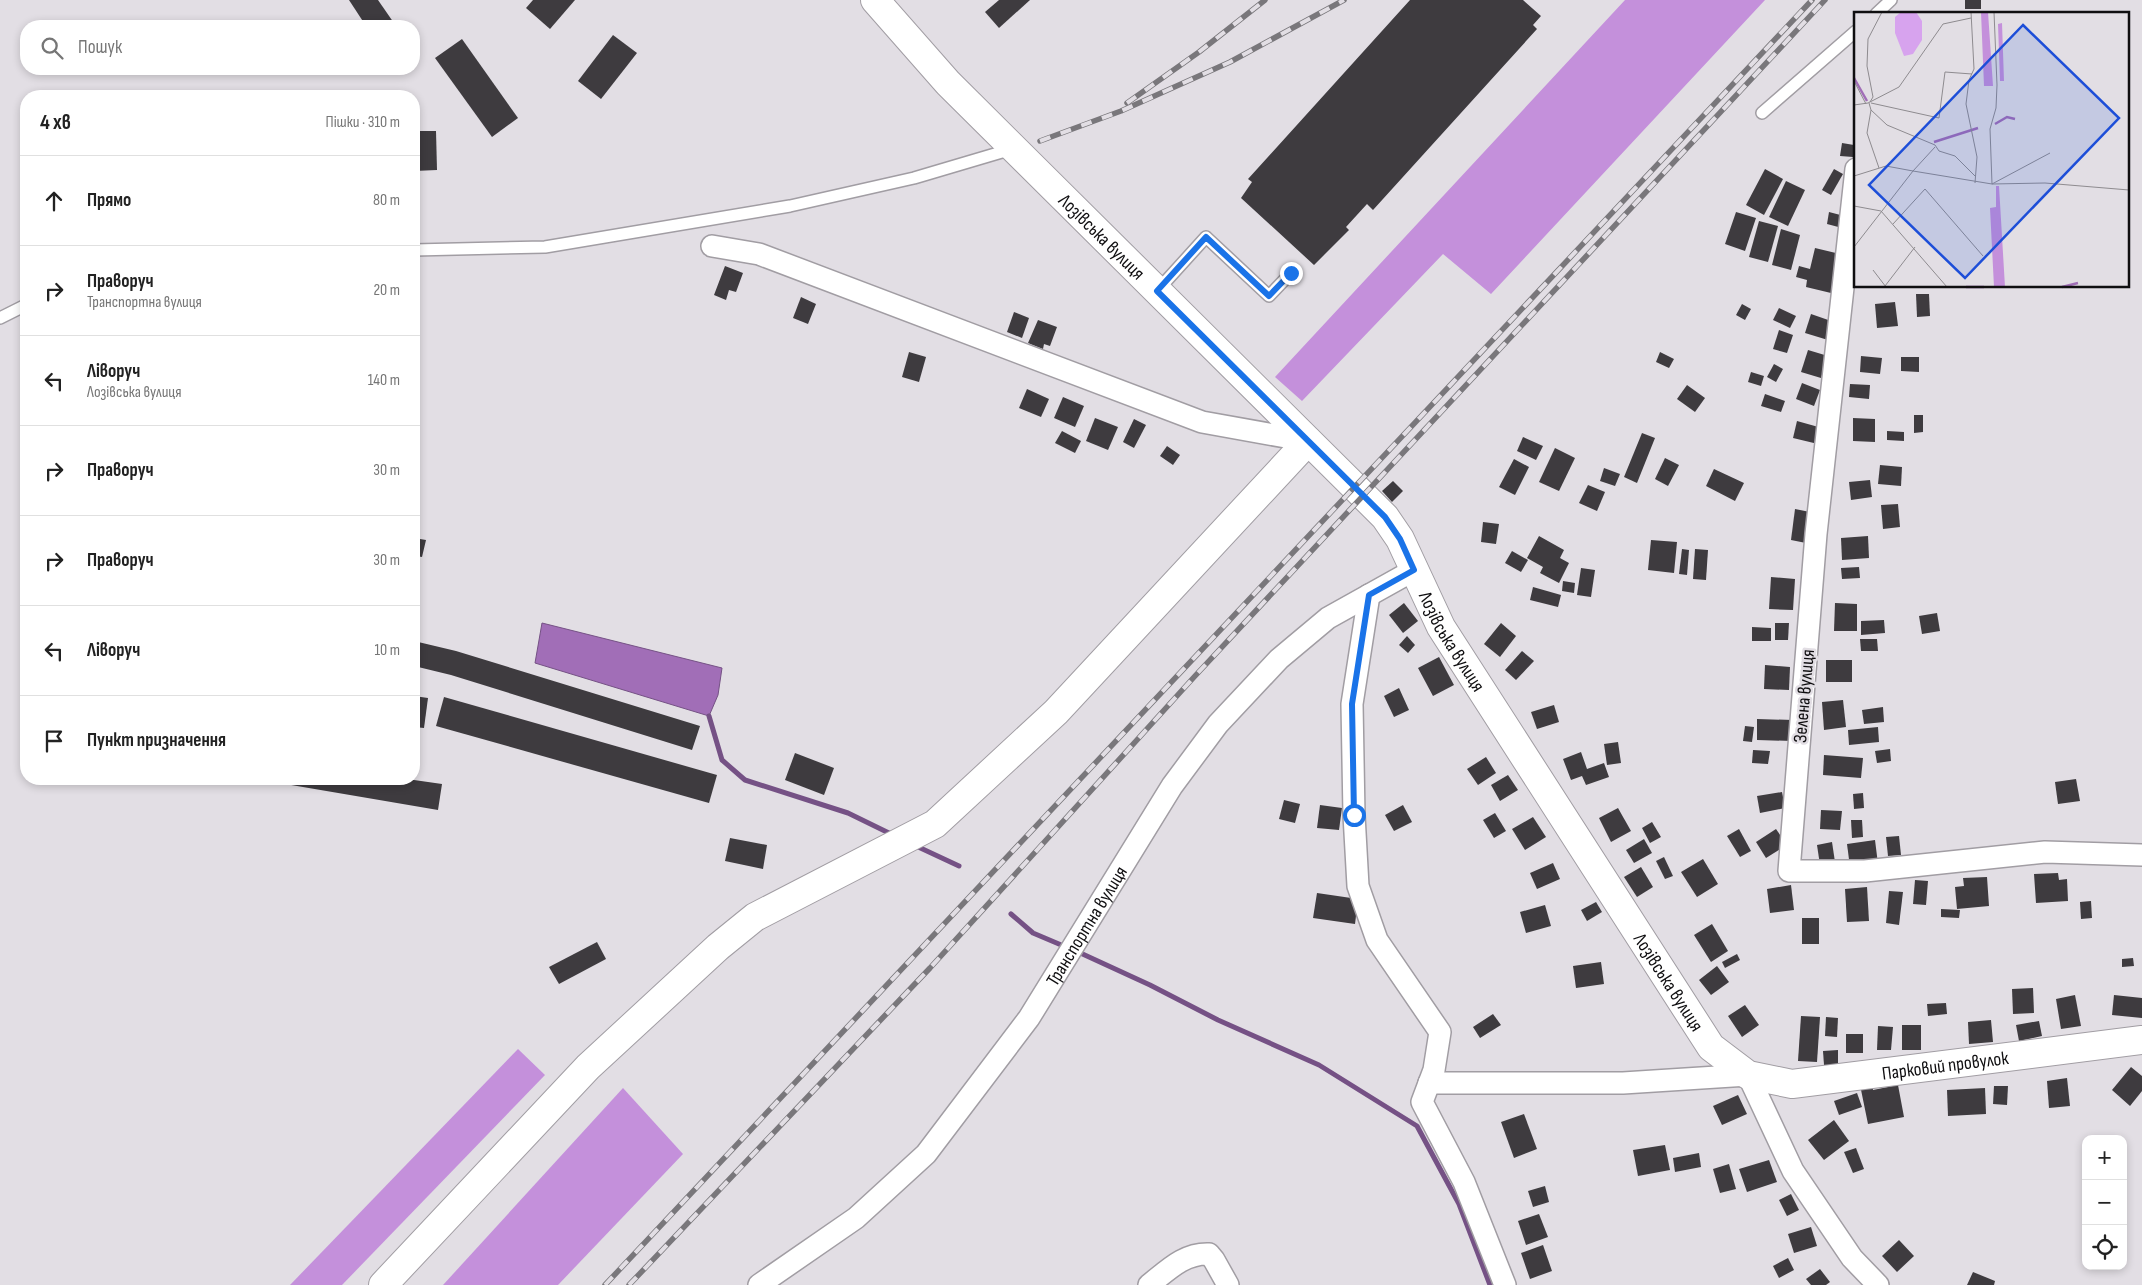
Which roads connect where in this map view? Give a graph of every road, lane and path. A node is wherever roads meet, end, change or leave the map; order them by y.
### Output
1 (876, 0) edge
2 (1891, 0) edge
3 (1878, 12) edge
4 (1854, 33) edge
5 (1762, 113) dead end
6 (1014, 148) junction
7 (1854, 187) edge
8 (712, 246) dead end
9 (420, 250) edge
10 (1291, 273) dead end
11 (1157, 291) junction
12 (20, 308) edge
13 (0, 318) edge
14 (1308, 441) junction
15 (1414, 570) junction
16 (1369, 595) junction
17 (2142, 855) edge
18 (2142, 1040) edge
19 (1748, 1075) junction
20 (1429, 1083) junction
21 (383, 1285) edge
22 (759, 1285) edge
23 (1149, 1285) edge
24 (1228, 1285) edge
25 (1505, 1285) edge
26 (1878, 1285) edge

1 - 6 main road, Лозівська вулиця
2 - 3 lane
4 - 5 lane
6 - 9 lane
6 - 11 main road, Лозівська вулиця
7 - 17 street, Зелена вулиця
8 - 14 street
10 - 11 lane
11 - 14 main road, Лозівська вулиця
12 - 13 lane
14 - 15 main road, Лозівська вулиця
14 - 21 main road
15 - 16 street, Транспортна вулиця
15 - 19 main road, Лозівська вулиця
16 - 20 street
16 - 22 street, Транспортна вулиця
18 - 19 main road, Парковий провулок
19 - 20 street
19 - 26 street, Лозівська вулиця
20 - 25 street
23 - 24 street

